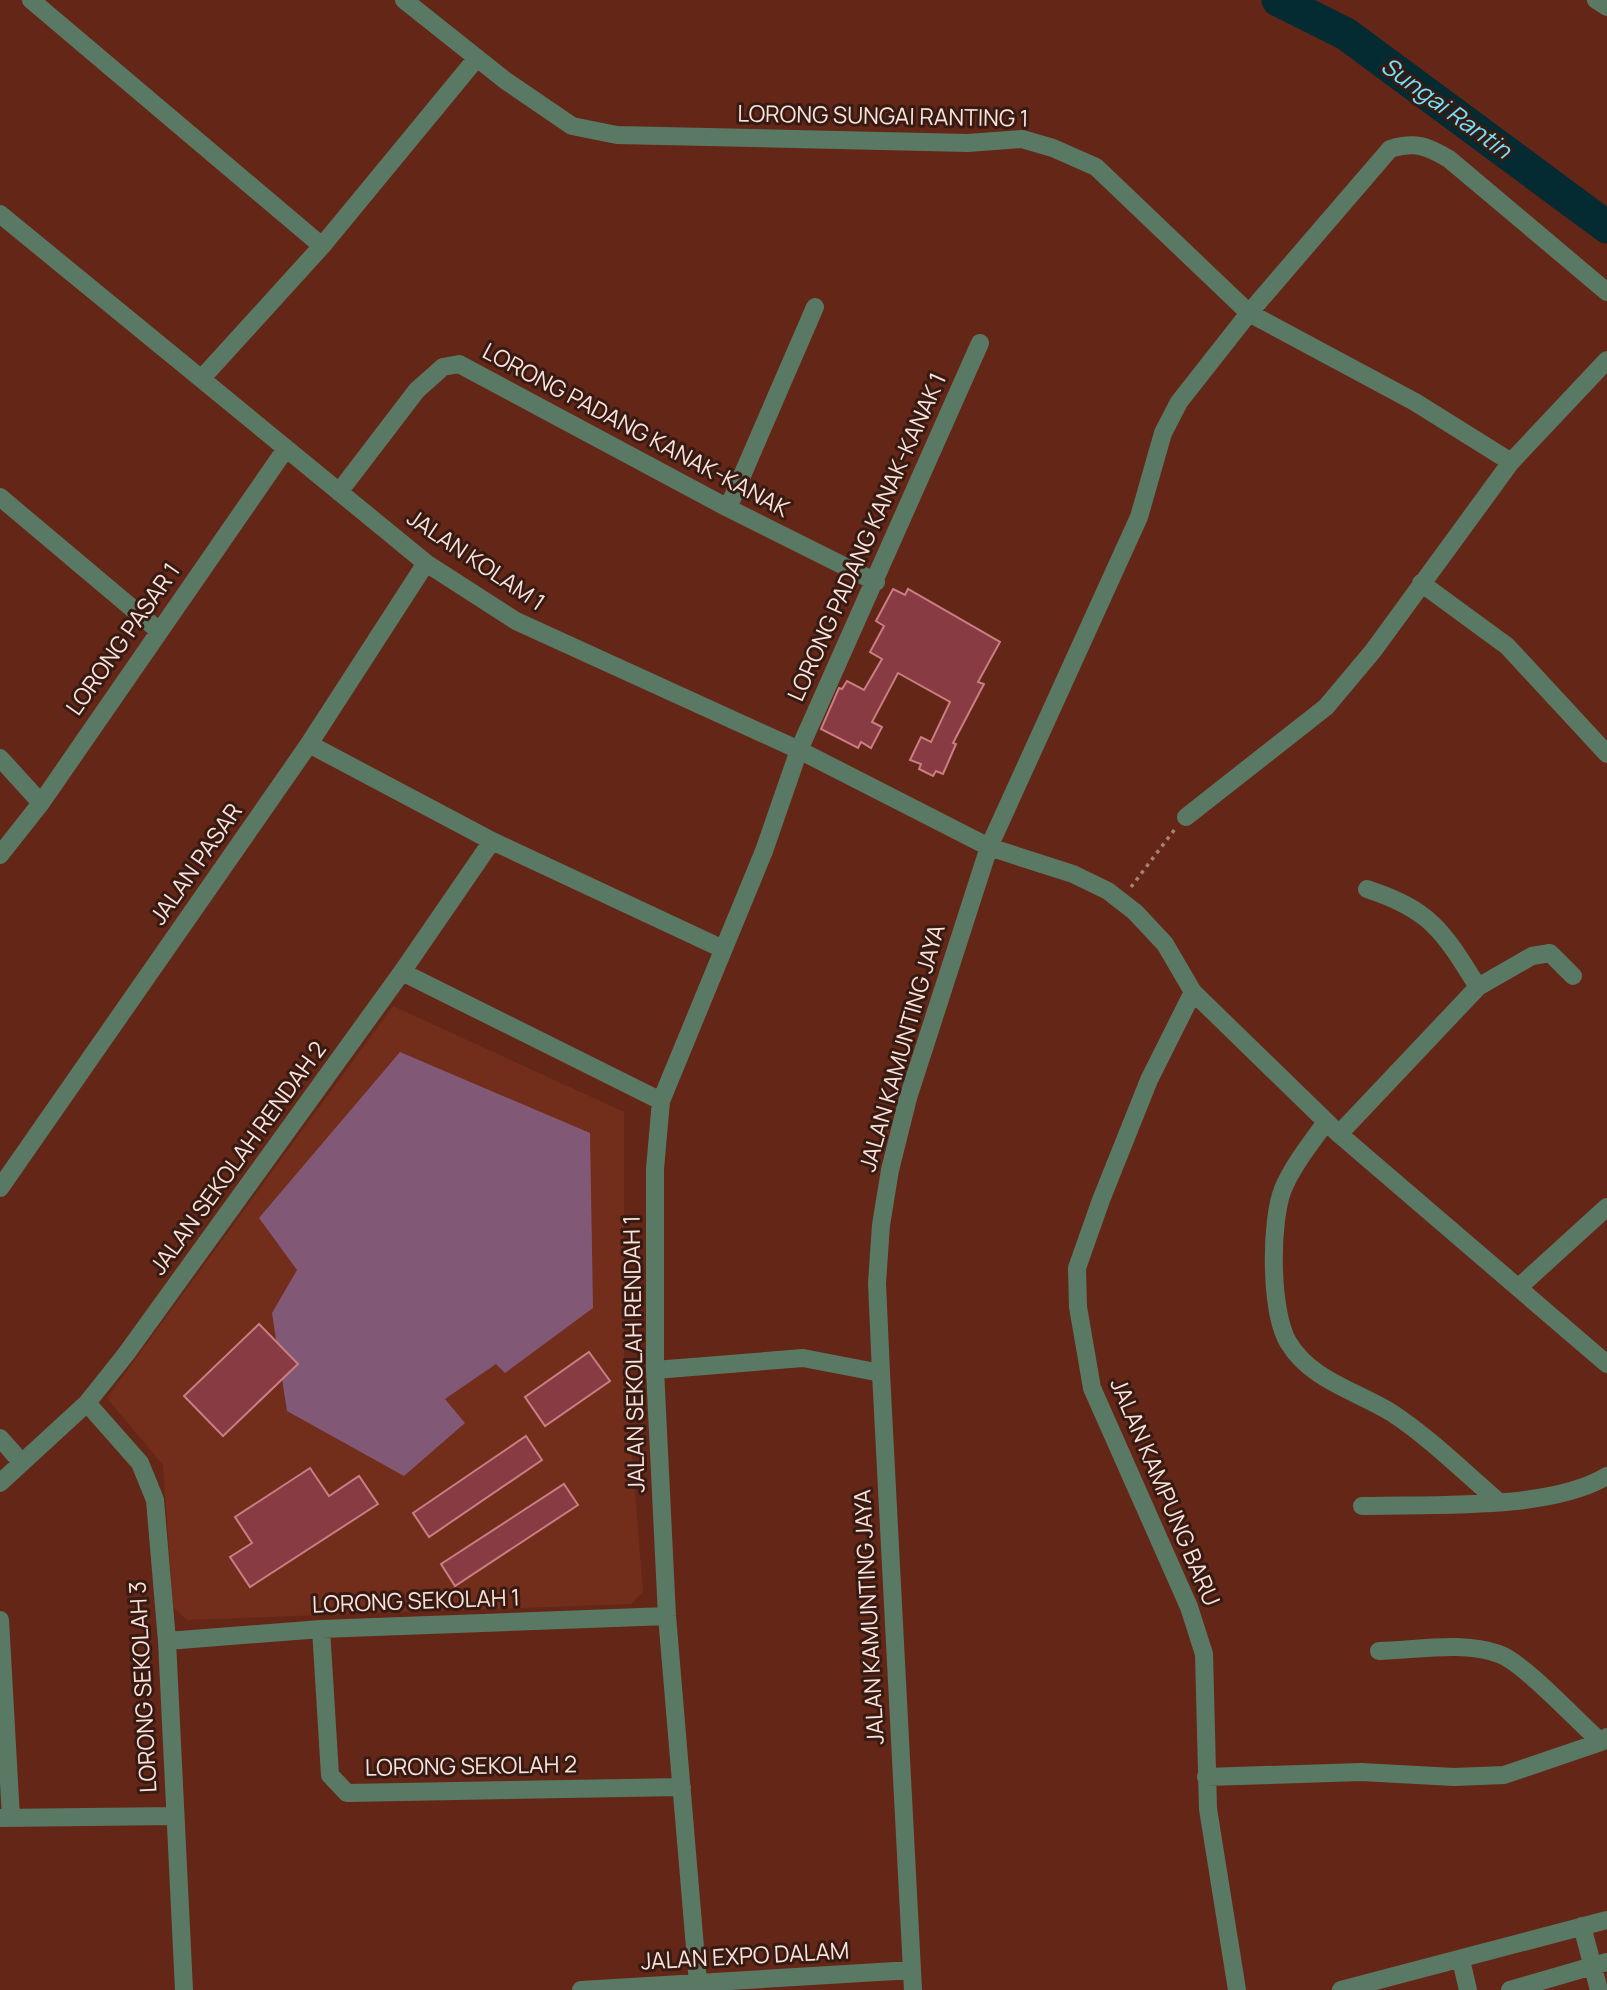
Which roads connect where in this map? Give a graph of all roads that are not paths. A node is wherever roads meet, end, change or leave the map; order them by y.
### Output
1 (31, 0) edge
2 (404, 0) edge
3 (1596, 0) edge
4 (1607, 7) edge
5 (476, 59) junction
6 (0, 214) edge
7 (322, 246) junction
8 (1607, 292) edge
9 (815, 307) dead end
10 (1249, 313) junction
11 (980, 343) dead end
12 (1607, 360) edge
13 (202, 378) junction
14 (285, 450) junction
15 (1511, 462) junction
16 (339, 492) junction
17 (0, 497) edge
18 (728, 508) junction
19 (426, 563) junction
20 (876, 582) junction
21 (1421, 583) junction
22 (158, 630) junction
23 (309, 744) junction
24 (799, 750) junction
25 (1607, 754) edge
26 (0, 758) edge
27 (41, 803) junction
28 (1186, 817) road end
29 (492, 841) junction
30 (989, 847) junction
31 (0, 855) edge
32 (1367, 889) dead end
33 (723, 949) junction
34 (402, 972) junction
35 (1573, 976) dead end
36 (1478, 987) junction
37 (1193, 992) junction
38 (661, 1101) junction
39 (1333, 1128) junction
40 (0, 1188) edge
41 (1607, 1207) edge
42 (1519, 1287) junction
43 (1607, 1364) edge
44 (654, 1370) junction
45 (881, 1373) junction
46 (87, 1403) junction
47 (0, 1438) edge
48 (22, 1463) junction
49 (1607, 1476) edge
50 (0, 1483) edge
51 (1499, 1502) junction
52 (1362, 1506) dead end
53 (667, 1616) junction
54 (0, 1620) edge
55 (321, 1629) junction
56 (167, 1641) junction
57 (1379, 1651) dead end
58 (1604, 1740) edge
59 (1206, 1777) junction
60 (682, 1787) junction
61 (174, 1816) junction
62 (5, 1818) edge
63 (1607, 1920) edge
64 (1582, 1926) junction
65 (1461, 1960) junction
66 (1599, 1964) edge
67 (912, 1970) junction
68 (698, 1983) junction
69 (184, 1990) edge
70 (581, 1990) edge
71 (913, 1990) edge
72 (1237, 1990) edge
73 (1341, 1990) edge
74 (1468, 1990) edge
75 (1510, 1990) edge
76 (1599, 1990) edge

1 - 7 street
2 - 5 street, LORONG SUNGAI RANTING 1
3 - 4 street
5 - 7 street
5 - 10 street, LORONG SUNGAI RANTING 1
6 - 13 street, JALAN KOLAM 1
7 - 13 street
8 - 10 street, JALAN KAMUNTING JAYA
9 - 18 street
10 - 15 street, LORONG SUNGAI RANTING 1
10 - 30 street, JALAN KAMUNTING JAYA
11 - 20 street, LORONG PADANG KANAK-KANAK 1
12 - 15 street
13 - 14 street, JALAN KOLAM 1
14 - 16 street, JALAN KOLAM 1
14 - 22 street, LORONG PASAR 1
15 - 21 street
16 - 18 street, LORONG PADANG KANAK-KANAK
16 - 19 street, JALAN KOLAM 1
17 - 22 street
18 - 20 street, LORONG PADANG KANAK-KANAK
19 - 23 street, JALAN PASAR
19 - 24 street, JALAN KOLAM 1
20 - 24 street, LORONG PADANG KANAK-KANAK 1
21 - 25 street
21 - 28 street
22 - 27 street, LORONG PASAR 1
23 - 29 street
23 - 40 street, JALAN PASAR
24 - 30 street, JALAN KOLAM 1
24 - 33 street, JALAN SEKOLAH RENDAH 1
26 - 27 street
27 - 31 street, LORONG PASAR 1
29 - 33 street
29 - 34 street, JALAN SEKOLAH RENDAH 2
30 - 37 street, JALAN KOLAM 1
30 - 45 street, JALAN KAMUNTING JAYA
32 - 36 street
33 - 38 street, JALAN SEKOLAH RENDAH 1
34 - 38 street
34 - 46 street, JALAN SEKOLAH RENDAH 2
35 - 36 street
36 - 39 street
37 - 39 street, JALAN KOLAM 1
37 - 59 street, JALAN KAMPUNG BARU
38 - 44 street, JALAN SEKOLAH RENDAH 1
39 - 42 street, JALAN KOLAM 1
39 - 51 street
41 - 42 street
42 - 43 street, JALAN KOLAM 1
44 - 45 street
44 - 53 street, JALAN SEKOLAH RENDAH 1
45 - 67 street, JALAN KAMUNTING JAYA
46 - 48 street, JALAN SEKOLAH RENDAH 2
46 - 56 street, LORONG SEKOLAH 3
47 - 48 street
48 - 50 street, JALAN SEKOLAH RENDAH 2
49 - 51 street
51 - 52 street
53 - 55 street, LORONG SEKOLAH 1
53 - 60 street, JALAN SEKOLAH RENDAH 1
54 - 62 street
55 - 56 street, LORONG SEKOLAH 1
55 - 60 street, LORONG SEKOLAH 2
56 - 61 street, LORONG SEKOLAH 3
57 - 58 street
58 - 59 street
59 - 72 street, JALAN KAMPUNG BARU
60 - 68 street, JALAN SEKOLAH RENDAH 1
61 - 62 street
61 - 69 street, LORONG SEKOLAH 3
63 - 64 street
64 - 65 street
64 - 66 street
65 - 73 street
65 - 74 street
66 - 75 street
66 - 76 street
67 - 68 street, JALAN EXPO DALAM
67 - 71 street, JALAN KAMUNTING JAYA
68 - 70 street, JALAN EXPO DALAM

